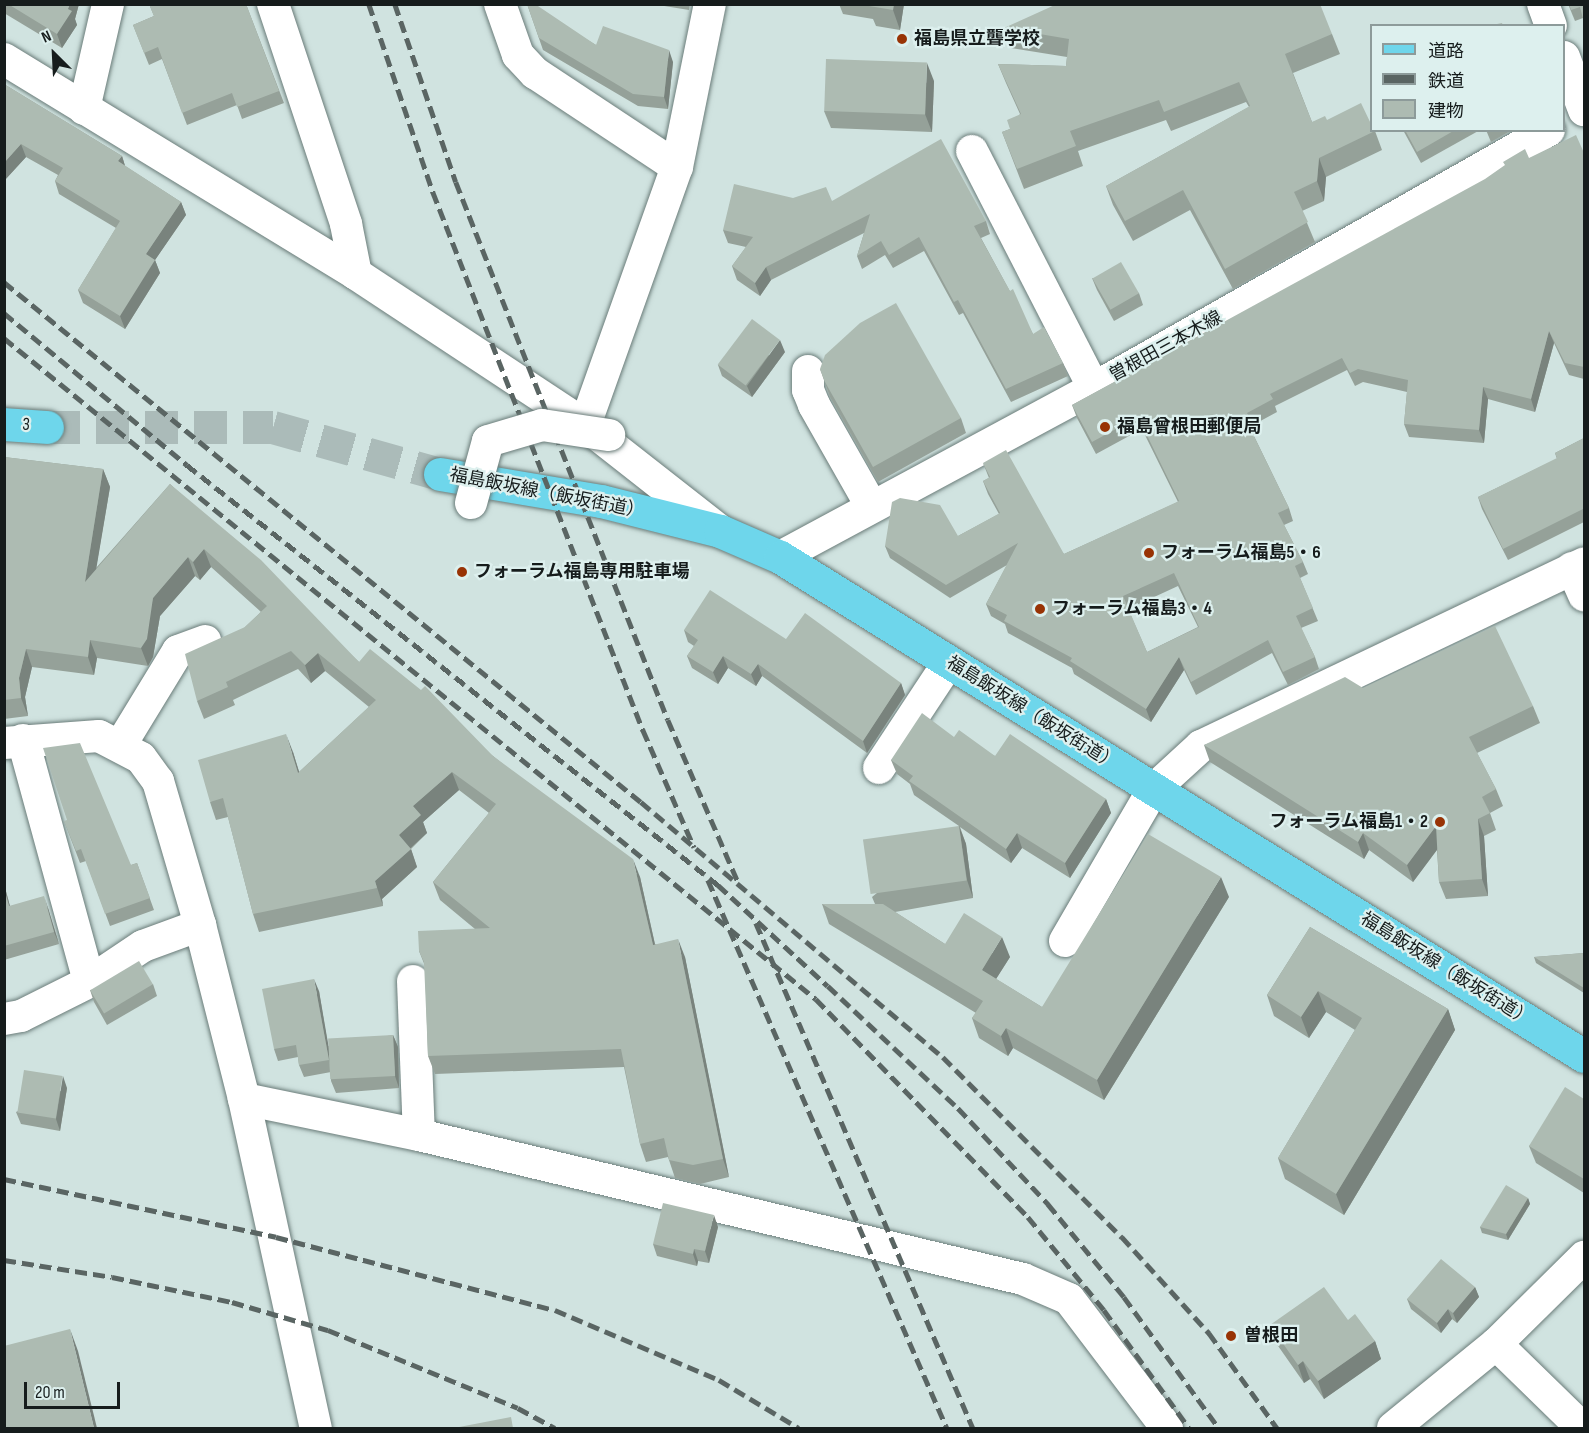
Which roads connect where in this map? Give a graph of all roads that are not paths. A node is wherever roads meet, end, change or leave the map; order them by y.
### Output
1 (108, 4) edge
2 (273, 4) edge
3 (500, 4) edge
4 (710, 4) edge
5 (1543, 4) edge
6 (1550, 24) edge
7 (4, 59) edge
8 (1565, 62) edge
9 (84, 109) junction
10 (1584, 110) edge
11 (1565, 121) edge
12 (1545, 132) edge
13 (972, 151) dead end
14 (676, 167) junction
15 (356, 274) junction
16 (808, 371) dead end
17 (1094, 388) junction
18 (4, 423) edge
19 (47, 427) tunnel mouth
20 (597, 430) junction
21 (440, 474) tunnel mouth
22 (471, 503) dead end
23 (872, 507) junction
24 (720, 531) junction
25 (780, 557) junction
26 (1580, 575) edge
27 (205, 641) dead end
28 (949, 662) junction
29 (14, 742) edge
30 (120, 746) junction
31 (879, 768) dead end
32 (1153, 790) junction
33 (200, 925) junction
34 (1065, 941) dead end
35 (413, 981) dead end
36 (89, 982) junction
37 (4, 1019) edge
38 (1584, 1056) edge
39 (244, 1100) junction
40 (419, 1136) junction
41 (1584, 1257) edge
42 (1496, 1344) junction
43 (316, 1428) edge
44 (1167, 1428) edge
45 (1393, 1428) edge
46 (1582, 1428) edge

1 - 9 street
2 - 15 street
3 - 14 street
4 - 14 street
5 - 6 street
7 - 9 street
8 - 10 street
9 - 15 street
10 - 11 street
12 - 17 street, 曽根田三本木線
13 - 17 street
14 - 20 street
15 - 20 street
16 - 23 street
17 - 23 street, 曽根田三本木線
18 - 19 main road, 3 / 3
20 - 22 street, bridge
20 - 24 street
21 - 24 main road, 福島飯坂線（飯坂街道）
23 - 25 street, 曽根田三本木線
24 - 25 main road, 福島飯坂線（飯坂街道）
25 - 28 main road, 福島飯坂線（飯坂街道）
26 - 32 street
27 - 30 street
28 - 31 street
28 - 32 main road, 福島飯坂線（飯坂街道）
29 - 30 street
29 - 36 street
30 - 33 street
32 - 34 street
32 - 38 main road, 福島飯坂線（飯坂街道）
33 - 36 street
33 - 39 street
35 - 40 street
36 - 37 street
39 - 40 street
39 - 43 street
40 - 44 street
41 - 42 street
42 - 45 street
42 - 46 street

